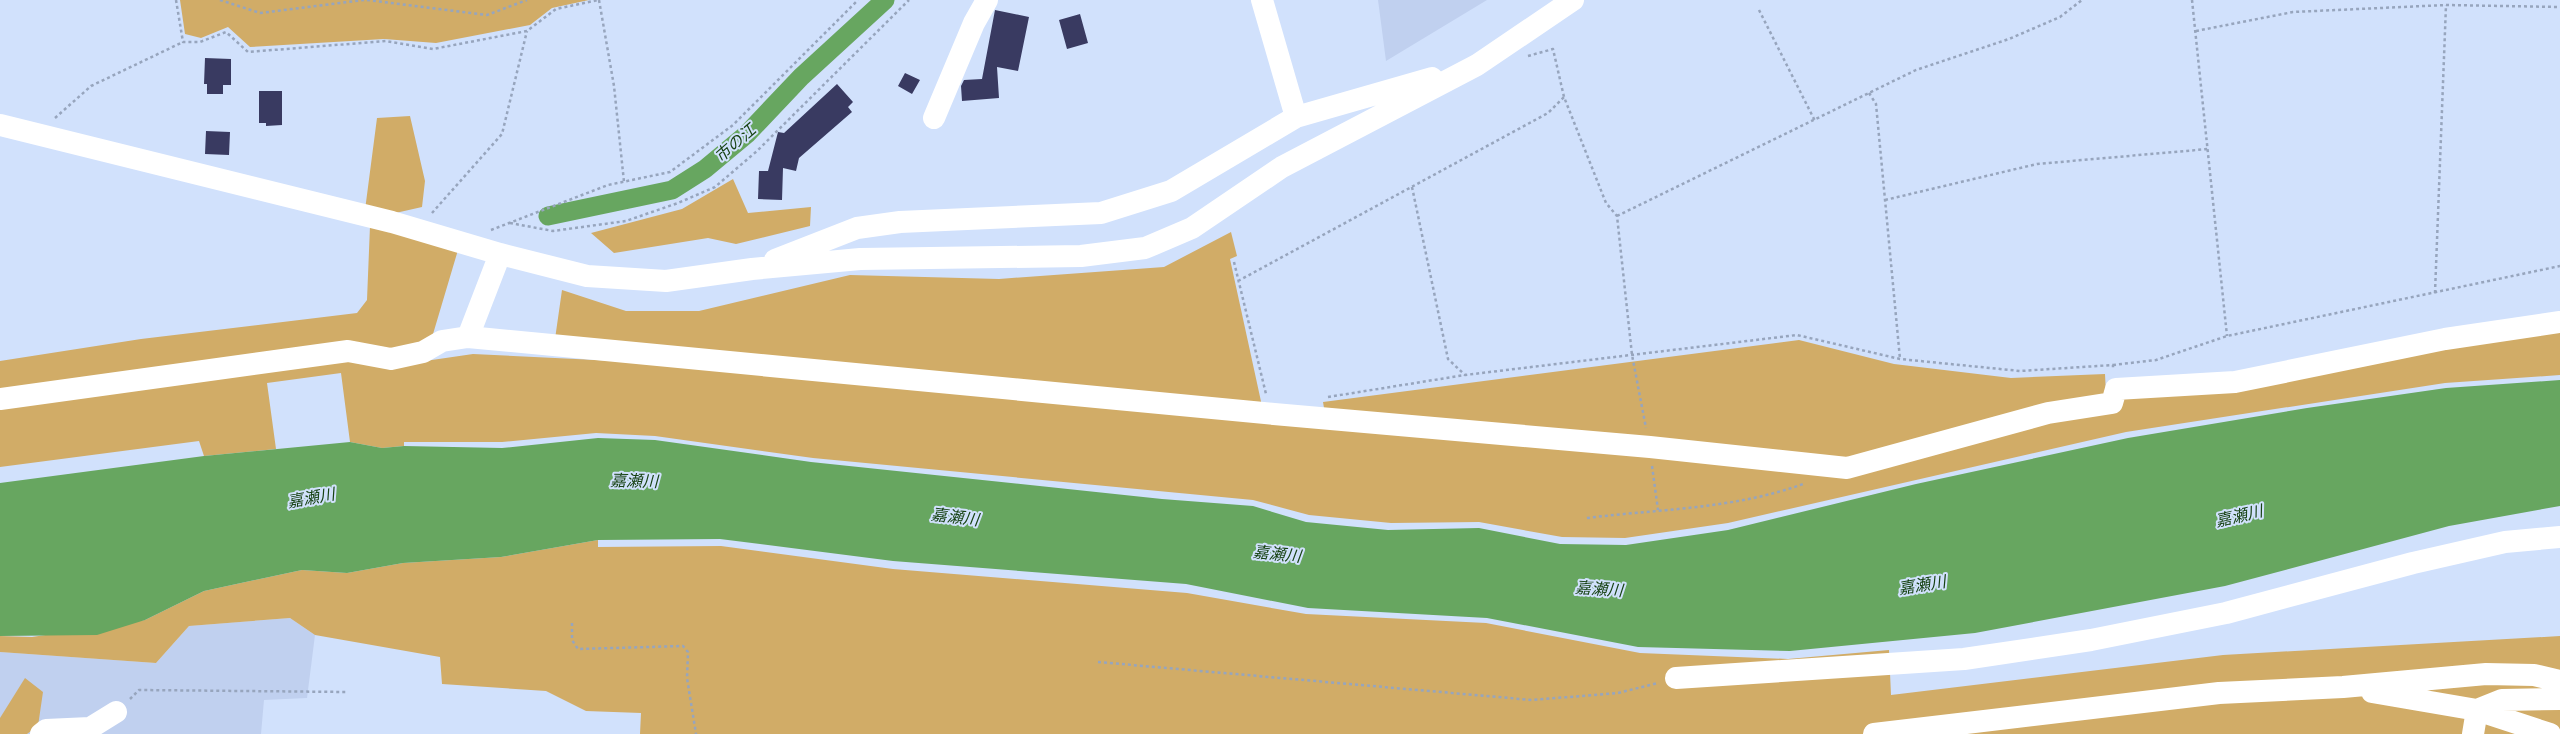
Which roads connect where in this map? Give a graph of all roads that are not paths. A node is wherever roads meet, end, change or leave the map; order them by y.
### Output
1 (987, 0) edge
2 (1262, 0) edge
3 (1572, 0) edge
4 (1477, 64) junction
5 (1296, 117) junction
6 (934, 118) dead end
7 (0, 125) edge
8 (500, 254) junction
9 (752, 269) junction
10 (2560, 322) edge
11 (468, 338) junction
12 (0, 400) edge
13 (2560, 537) edge
14 (1676, 678) road end
15 (2560, 681) edge
16 (2343, 687) junction
17 (2560, 699) edge
18 (2477, 710) junction
19 (116, 712) road end
20 (41, 734) edge
21 (1874, 734) edge
22 (2473, 734) edge
23 (2550, 734) edge

1 - 6 street
2 - 5 street
3 - 4 street
4 - 5 street
4 - 9 street
5 - 9 street
7 - 8 street
8 - 9 street
8 - 11 street
10 - 11 street
11 - 12 street
13 - 14 street
15 - 16 street
16 - 18 street
16 - 21 street
17 - 18 street
18 - 22 street
18 - 23 street
19 - 20 street

